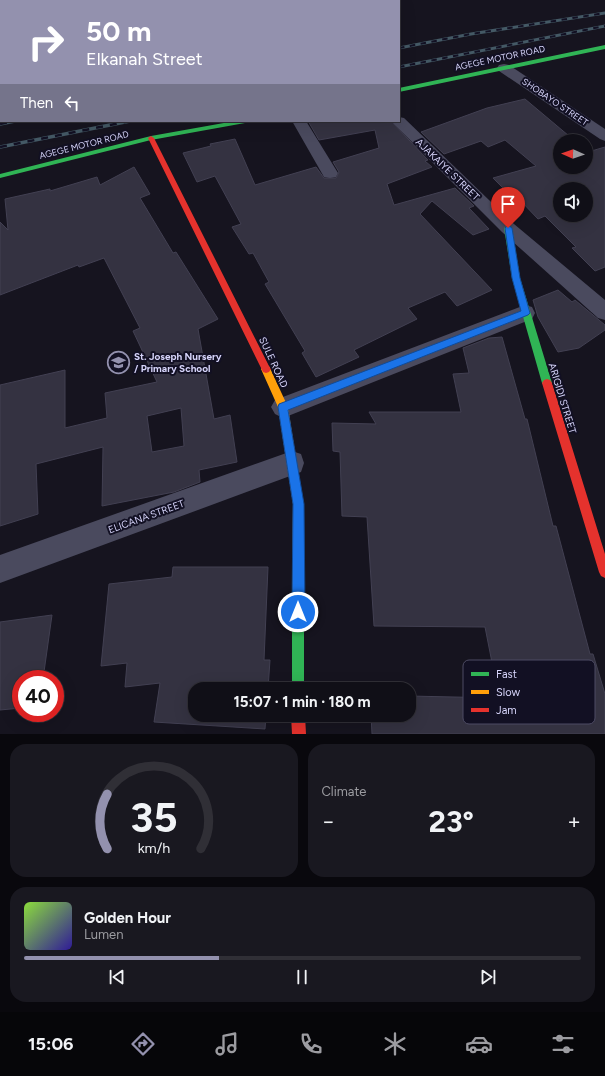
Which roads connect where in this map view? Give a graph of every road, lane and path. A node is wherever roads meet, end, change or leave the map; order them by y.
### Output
1 (605, 47) edge
2 (504, 68) junction
3 (400, 90) edge
4 (239, 122) edge
5 (300, 122) edge
6 (399, 122) edge
7 (605, 136) edge
8 (151, 138) junction
9 (330, 173) dead end
10 (0, 176) edge
11 (508, 228) junction
12 (605, 312) edge
13 (525, 313) junction
14 (283, 407) junction
15 (292, 464) junction
16 (0, 569) edge
17 (605, 572) edge
18 (298, 682) edge
19 (298, 722) edge
20 (298, 734) edge

1 - 2 street, AGEGE MOTOR ROAD
2 - 3 street, AGEGE MOTOR ROAD
2 - 7 street, SHOBAYO STREET
4 - 8 street, AGEGE MOTOR ROAD
5 - 9 street
6 - 11 street, AJAKAIYE STREET
8 - 10 street, AGEGE MOTOR ROAD
8 - 14 street, SULE ROAD
11 - 12 street, AJAKAIYE STREET
11 - 13 street, ARIGIDI STREET
13 - 14 street
13 - 17 street, ARIGIDI STREET
14 - 15 street, SULE ROAD
15 - 16 street, ELICANA STREET
15 - 18 street, SULE ROAD
19 - 20 street

